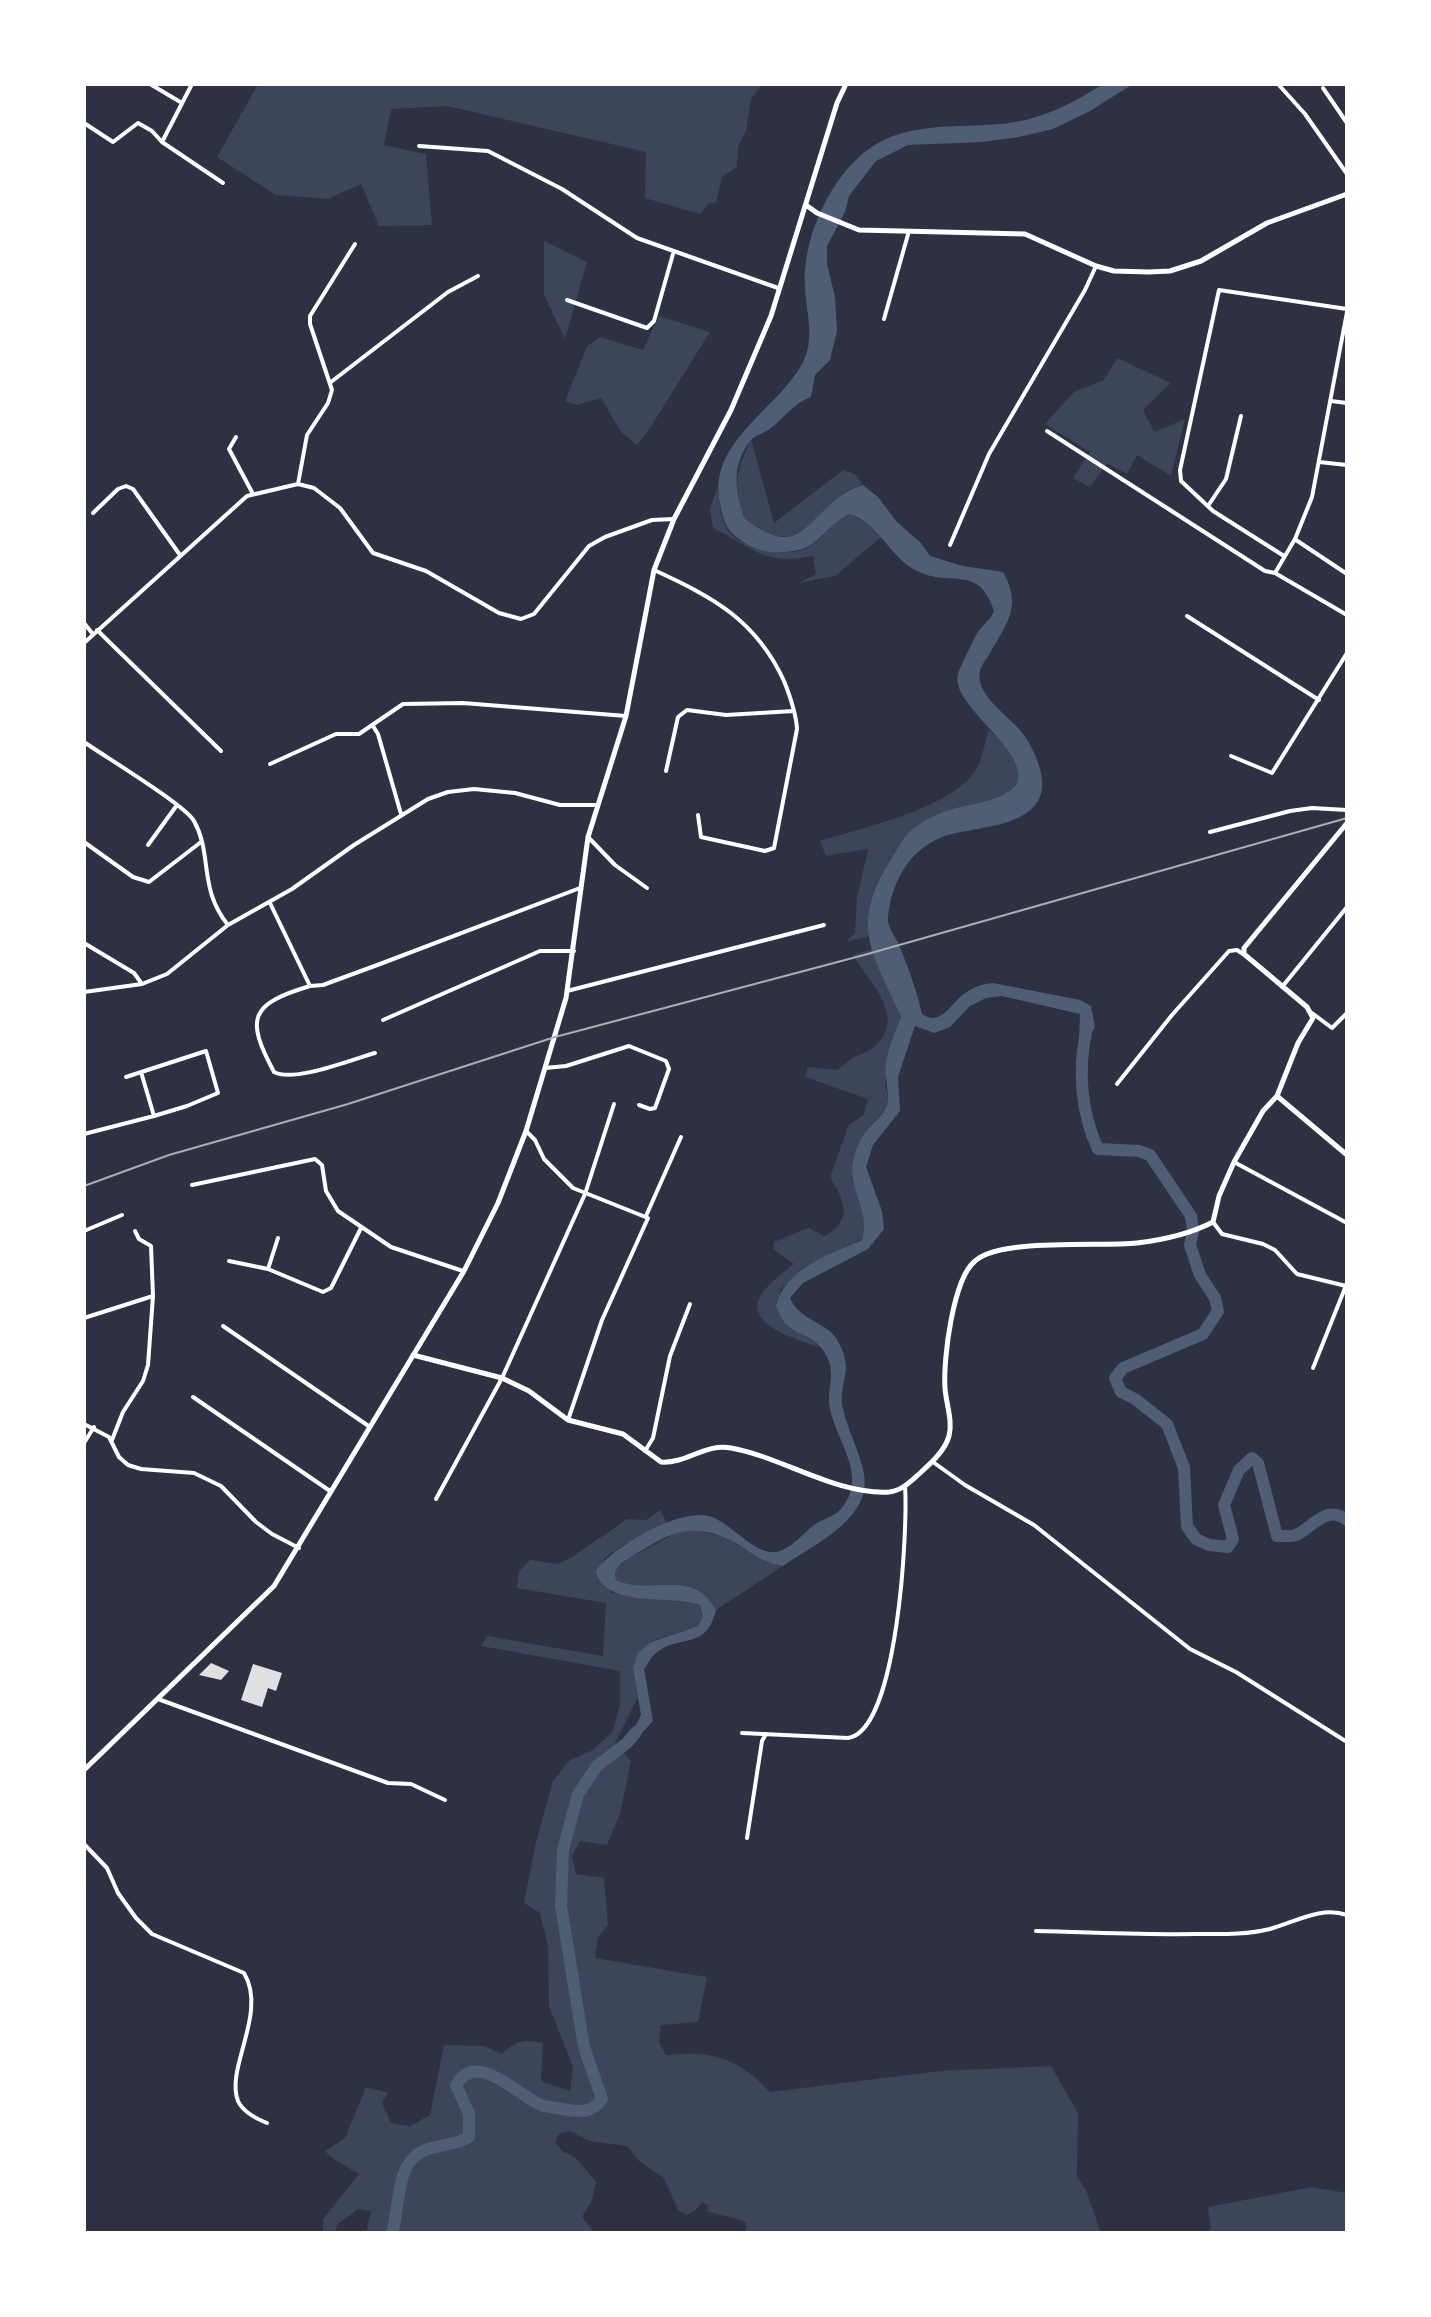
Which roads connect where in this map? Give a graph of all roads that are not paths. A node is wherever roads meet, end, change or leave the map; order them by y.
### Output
1 (150, 84) edge
2 (192, 84) edge
3 (846, 84) edge
4 (1278, 84) edge
5 (1323, 88) dead end
6 (182, 103) junction
7 (84, 123) edge
8 (1347, 123) edge
9 (162, 142) junction
10 (419, 146) dead end
11 (1347, 174) edge
12 (223, 183) dead end
13 (1347, 194) edge
14 (806, 205) junction
15 (909, 231) junction
16 (355, 244) dead end
17 (673, 253) junction
18 (1096, 266) junction
19 (478, 276) dead end
20 (778, 288) junction
21 (567, 300) dead end
22 (1347, 311) edge
23 (884, 319) dead end
24 (331, 382) junction
25 (1331, 401) junction
26 (1347, 403) edge
27 (1241, 416) dead end
28 (1047, 431) dead end
29 (236, 437) dead end
30 (1319, 462) junction
31 (1347, 465) edge
32 (298, 484) junction
33 (253, 494) junction
34 (1208, 506) junction
35 (93, 513) dead end
36 (674, 519) junction
37 (1295, 539) junction
38 (950, 545) dead end
39 (180, 555) junction
40 (1284, 556) junction
41 (654, 570) junction
42 (1275, 573) junction
43 (1347, 574) edge
44 (1347, 615) edge
45 (1187, 616) dead end
46 (84, 623) edge
47 (95, 632) junction
48 (84, 643) edge
49 (1347, 653) edge
50 (1319, 700) junction
51 (794, 711) junction
52 (626, 716) junction
53 (373, 726) junction
54 (84, 742) edge
55 (221, 751) dead end
56 (1231, 756) dead end
57 (270, 764) dead end
58 (666, 771) dead end
59 (177, 805) junction
60 (597, 805) junction
61 (1347, 810) edge
62 (401, 814) junction
63 (698, 815) dead end
64 (1346, 825) edge
65 (1210, 832) dead end
66 (588, 837) junction
67 (84, 842) edge
68 (201, 842) junction
69 (148, 845) dead end
70 (580, 888) junction
71 (647, 888) dead end
72 (270, 903) junction
73 (1347, 907) edge
74 (228, 925) junction
75 (824, 925) dead end
76 (84, 943) edge
77 (574, 951) junction
78 (1244, 954) junction
79 (142, 984) junction
80 (310, 986) junction
81 (1282, 987) junction
82 (567, 991) junction
83 (84, 992) edge
84 (1312, 1013) junction
85 (1347, 1013) edge
86 (383, 1020) dead end
87 (375, 1053) dead end
88 (545, 1068) junction
89 (141, 1072) junction
90 (126, 1077) dead end
91 (1117, 1084) dead end
92 (1277, 1096) junction
93 (614, 1104) dead end
94 (639, 1105) dead end
95 (154, 1116) junction
96 (526, 1131) junction
97 (84, 1134) edge
98 (681, 1137) dead end
99 (1347, 1155) edge
100 (1234, 1162) junction
101 (192, 1185) dead end
102 (585, 1194) junction
103 (122, 1215) dead end
104 (646, 1216) junction
105 (1210, 1223) junction
106 (1347, 1223) edge
107 (361, 1228) junction
108 (84, 1231) edge
109 (135, 1231) dead end
110 (278, 1238) dead end
111 (229, 1261) dead end
112 (268, 1269) junction
113 (464, 1271) junction
114 (1346, 1284) edge
115 (153, 1296) junction
116 (690, 1304) dead end
117 (84, 1318) edge
118 (223, 1326) dead end
119 (413, 1355) junction
120 (1313, 1368) dead end
121 (502, 1378) junction
122 (193, 1397) dead end
123 (568, 1420) junction
124 (84, 1424) edge
125 (94, 1427) junction
126 (370, 1427) junction
127 (112, 1440) junction
128 (84, 1443) edge
129 (645, 1451) junction
130 (933, 1462) junction
131 (905, 1486) junction
132 (330, 1491) junction
133 (436, 1499) dead end
134 (299, 1548) junction
135 (158, 1699) junction
136 (742, 1733) dead end
137 (766, 1734) junction
138 (1347, 1742) edge
139 (84, 1770) edge
140 (445, 1800) dead end
141 (747, 1838) dead end
142 (84, 1844) edge
143 (1347, 1915) edge
144 (1036, 1931) dead end
145 (267, 2123) dead end

1 - 6 street
2 - 6 street
3 - 14 main road
4 - 11 street
5 - 8 street
6 - 9 street
7 - 9 street
9 - 12 street
10 - 17 street
13 - 18 main road
14 - 15 main road
14 - 20 main road
15 - 18 main road
15 - 23 street
16 - 24 street
17 - 20 street
17 - 21 street
18 - 38 street
19 - 24 street
20 - 36 main road
22 - 25 street
22 - 34 street
24 - 32 street
25 - 26 street
25 - 30 street
27 - 34 street
28 - 42 street
29 - 33 street
30 - 31 street
30 - 37 street
32 - 33 street
32 - 36 street
33 - 39 street
34 - 40 street
35 - 39 street
36 - 41 main road
37 - 40 street
37 - 43 street
39 - 47 street
40 - 42 street
41 - 51 street
41 - 52 main road
42 - 44 street
45 - 50 street
46 - 47 street
47 - 48 street
47 - 55 street
49 - 50 street
50 - 56 street
51 - 58 street
51 - 63 street
52 - 53 street
52 - 60 main road
53 - 57 street
53 - 62 street
54 - 59 street
59 - 68 street
59 - 69 street
60 - 62 street
60 - 66 main road
61 - 65 street
62 - 72 street
64 - 78 main road
66 - 70 main road
66 - 71 street
67 - 68 street
68 - 74 street
70 - 77 main road
70 - 80 street
72 - 74 street
72 - 80 street
73 - 81 street
74 - 79 street
75 - 82 street
76 - 79 street
77 - 82 main road
77 - 86 street
78 - 81 main road
78 - 91 street
79 - 83 street
80 - 87 street
81 - 84 main road
82 - 88 main road
84 - 85 street
84 - 92 main road
88 - 94 street
88 - 96 main road
89 - 90 street
89 - 95 street
89 - 95 street
92 - 99 main road
92 - 100 main road
93 - 102 street
95 - 97 street
96 - 102 street
96 - 113 main road
98 - 104 street
100 - 105 main road
100 - 106 street
101 - 107 street
102 - 104 street
102 - 121 street
103 - 108 street
104 - 123 street
105 - 114 street
105 - 130 main road
107 - 112 street
107 - 113 street
109 - 115 street
110 - 112 street
111 - 112 street
113 - 119 main road
114 - 120 street
115 - 117 street
115 - 127 street
116 - 129 street
118 - 126 street
119 - 121 main road
119 - 126 main road
121 - 123 main road
121 - 133 street
122 - 132 street
123 - 129 main road
124 - 125 street
125 - 127 street
125 - 128 street
126 - 132 main road
127 - 134 street
129 - 131 main road
130 - 131 main road
130 - 138 street
131 - 137 street
132 - 134 main road
134 - 135 main road
135 - 139 main road
135 - 140 street
136 - 137 street
137 - 141 street
142 - 145 street
143 - 144 street

